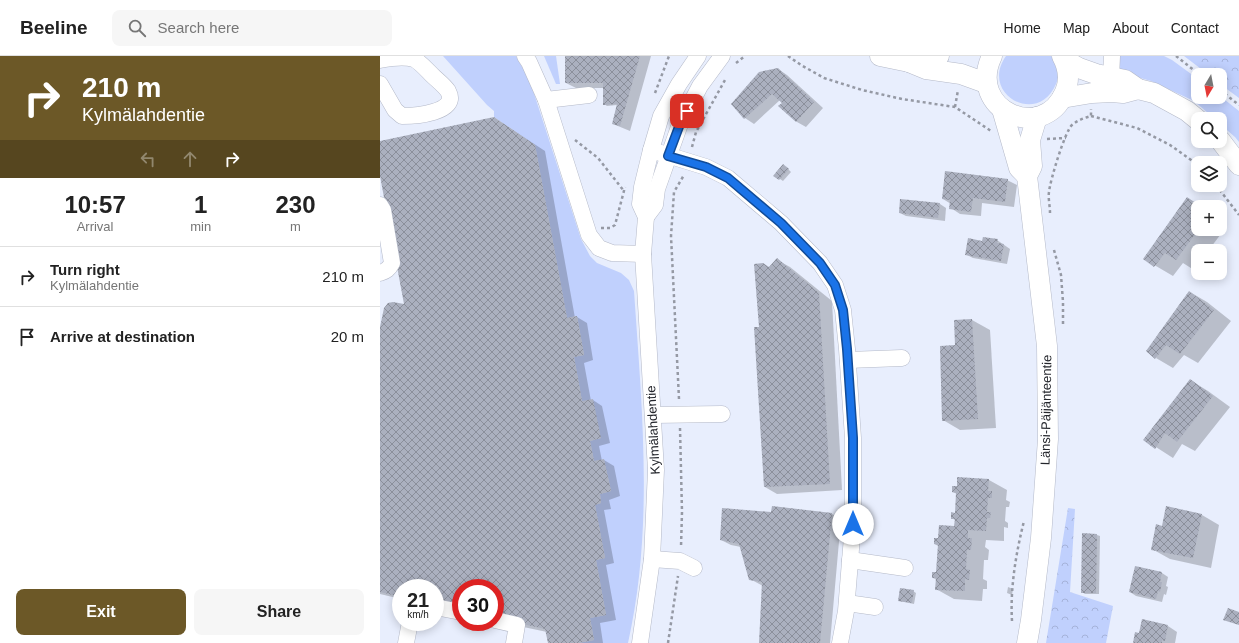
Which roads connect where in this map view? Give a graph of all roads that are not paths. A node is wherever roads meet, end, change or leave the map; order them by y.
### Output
1 (525, 56) edge
2 (698, 56) edge
3 (880, 56) edge
4 (939, 56) edge
5 (992, 56) edge
6 (1112, 56) edge
7 (1063, 58) edge
8 (380, 60) edge
9 (727, 61) edge
10 (909, 62) junction
11 (1110, 77) junction
12 (986, 83) junction
13 (380, 84) edge
14 (1138, 89) junction
15 (589, 96) dead end
16 (1062, 98) junction
17 (546, 100) junction
18 (1002, 109) junction
19 (1191, 114) edge
20 (1037, 117) junction
21 (1226, 148) edge
22 (650, 150) junction
23 (668, 156) junction
24 (1239, 164) edge
25 (1027, 176) junction
26 (380, 205) edge
27 (646, 217) junction
28 (643, 254) junction
29 (380, 273) edge
30 (902, 358) dead end
31 (848, 360) junction
32 (722, 414) dead end
33 (653, 415) junction
34 (652, 559) junction
35 (850, 560) junction
36 (694, 568) dead end
37 (905, 568) dead end
38 (847, 603) junction
39 (875, 606) dead end
40 (504, 622) edge
41 (410, 631) edge
42 (410, 642) edge
43 (514, 643) edge
44 (640, 643) edge
45 (840, 643) edge
46 (1027, 643) edge

1 - 17 street
2 - 22 street, Kylmälahdentie
3 - 10 main road
4 - 10 main road
5 - 12 main road
6 - 11 street
7 - 11 main road
7 - 16 main road
8 - 13 street
9 - 23 street, Kylmälahdentie
10 - 12 main road
11 - 14 main road
12 - 18 main road
14 - 16 main road
14 - 19 main road
15 - 17 street
16 - 20 main road
17 - 28 street
18 - 20 main road
18 - 25 main road, Länsi-Päijänteentie
20 - 25 main road, Länsi-Päijänteentie
21 - 24 main road
22 - 23 street
22 - 27 street, Kylmälahdentie
23 - 27 street, Kylmälahdentie
23 - 31 street
25 - 46 main road, Länsi-Päijänteentie
26 - 29 street
27 - 28 street, Kylmälahdentie
28 - 33 street, Kylmälahdentie
30 - 31 street
31 - 35 street
32 - 33 street
33 - 34 street, Kylmälahdentie
34 - 36 street
34 - 44 street, Kylmälahdentie
35 - 37 street
35 - 38 street
38 - 39 street
38 - 45 street
40 - 43 street
41 - 42 street

